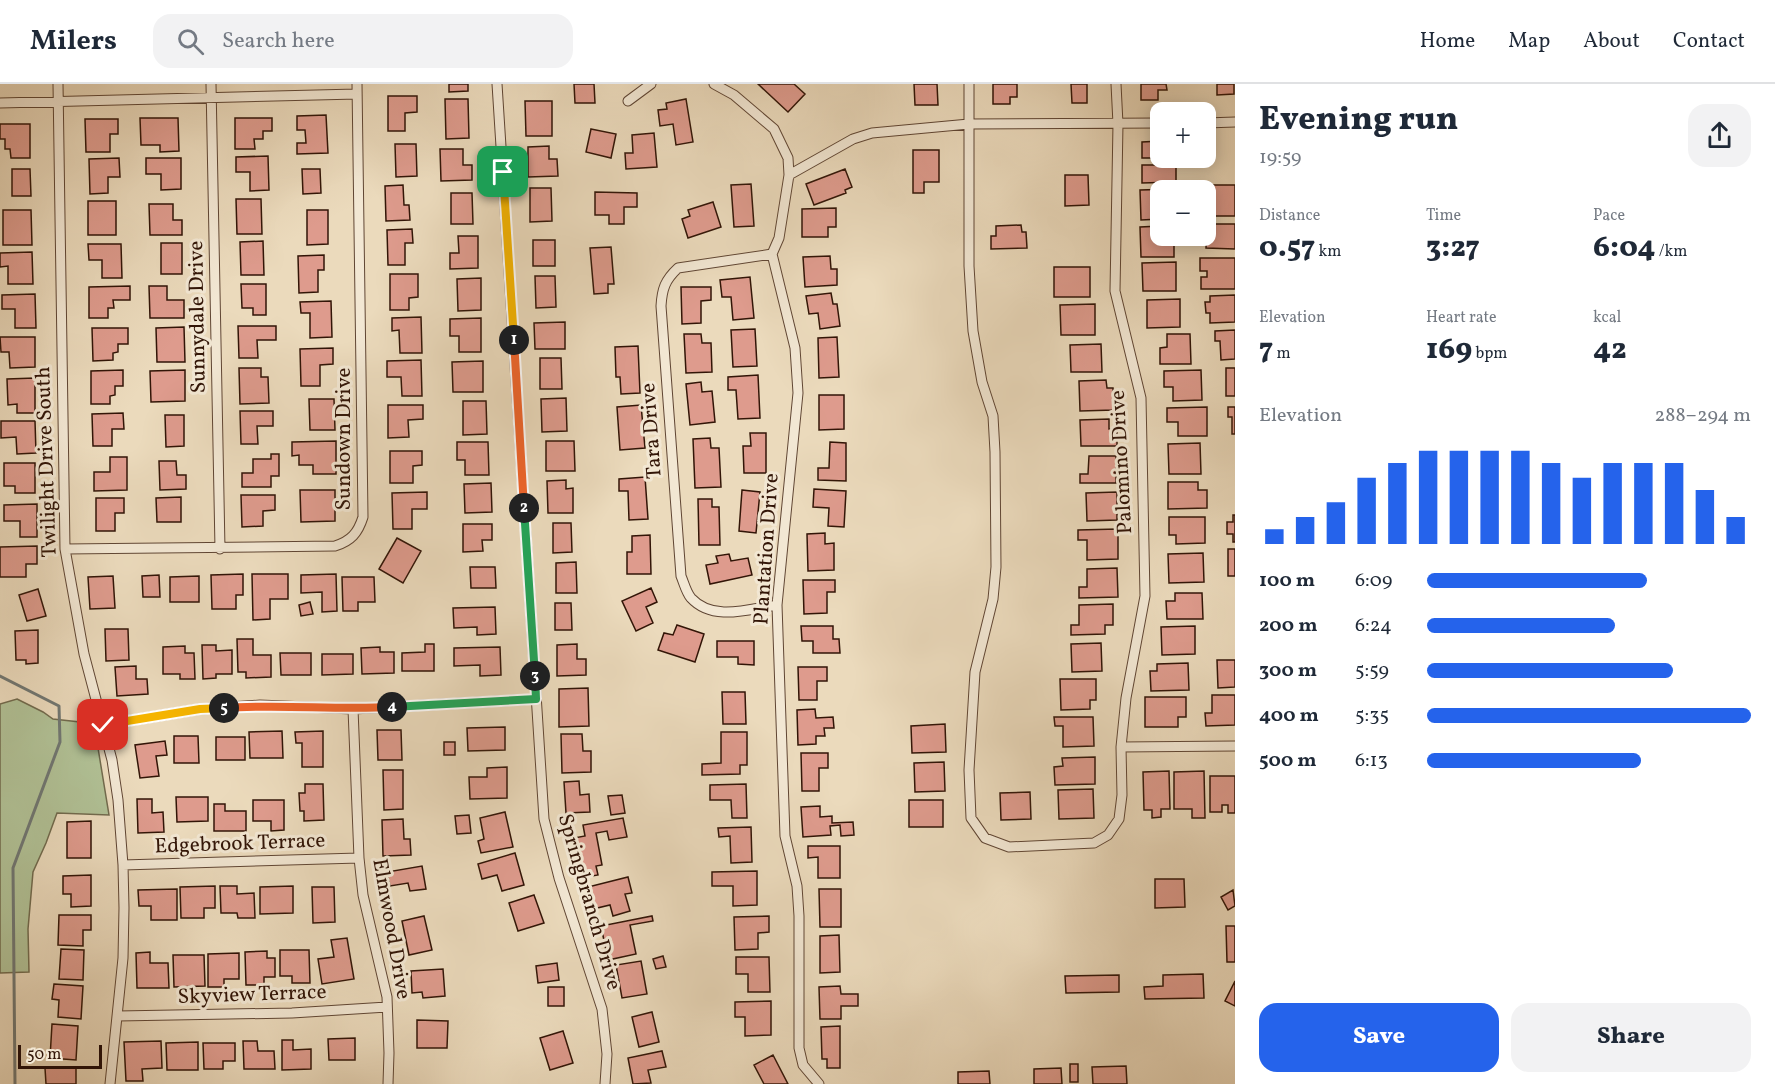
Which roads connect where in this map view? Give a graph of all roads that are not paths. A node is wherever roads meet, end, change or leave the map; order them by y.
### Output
1 (58, 84) edge
2 (211, 84) edge
3 (497, 84) edge
4 (651, 84) edge
5 (714, 84) edge
6 (969, 84) edge
7 (1116, 84) edge
8 (357, 89) edge
9 (212, 96) junction
10 (58, 100) junction
11 (628, 101) dead end
12 (0, 103) edge
13 (1235, 122) edge
14 (1150, 123) edge
15 (1216, 123) edge
16 (969, 124) junction
17 (1118, 124) junction
18 (789, 175) junction
19 (772, 254) junction
20 (65, 549) junction
21 (220, 549) junction
22 (777, 605) junction
23 (536, 699) junction
24 (352, 709) junction
25 (103, 725) junction
26 (1235, 746) edge
27 (1121, 747) junction
28 (359, 858) junction
29 (123, 865) junction
30 (387, 1006) junction
31 (118, 1016) junction
32 (110, 1084) edge
33 (388, 1084) edge
34 (605, 1084) edge
35 (819, 1084) edge

1 - 10 street, Twilight Drive South
2 - 9 street, Sunnydale Drive
3 - 23 street, Springbranch Drive
4 - 11 street
5 - 18 street
6 - 16 street
7 - 17 street, Palomino Drive
8 - 9 street
8 - 21 street, Sundown Drive
9 - 10 street
9 - 21 street, Sunnydale Drive
10 - 12 street
10 - 20 street, Twilight Drive South
13 - 15 street
14 - 17 street
16 - 17 street
16 - 18 street
16 - 27 street, Palomino Drive
17 - 27 street, Palomino Drive
18 - 19 street
19 - 22 street, Plantation Drive
19 - 22 street, Tara Drive
20 - 21 street, Sundown Drive
20 - 25 street, Twilight Drive South
22 - 35 street, Plantation Drive
23 - 24 street
23 - 34 street, Springbranch Drive
24 - 25 street
24 - 28 street, Elmwood Drive
25 - 29 street, Twilight Drive South
26 - 27 street
28 - 29 street, Edgebrook Terrace
28 - 30 street, Elmwood Drive
29 - 31 street, Twilight Drive South
30 - 31 street, Skyview Terrace
30 - 33 street, Elmwood Drive
31 - 32 street, Twilight Drive South

